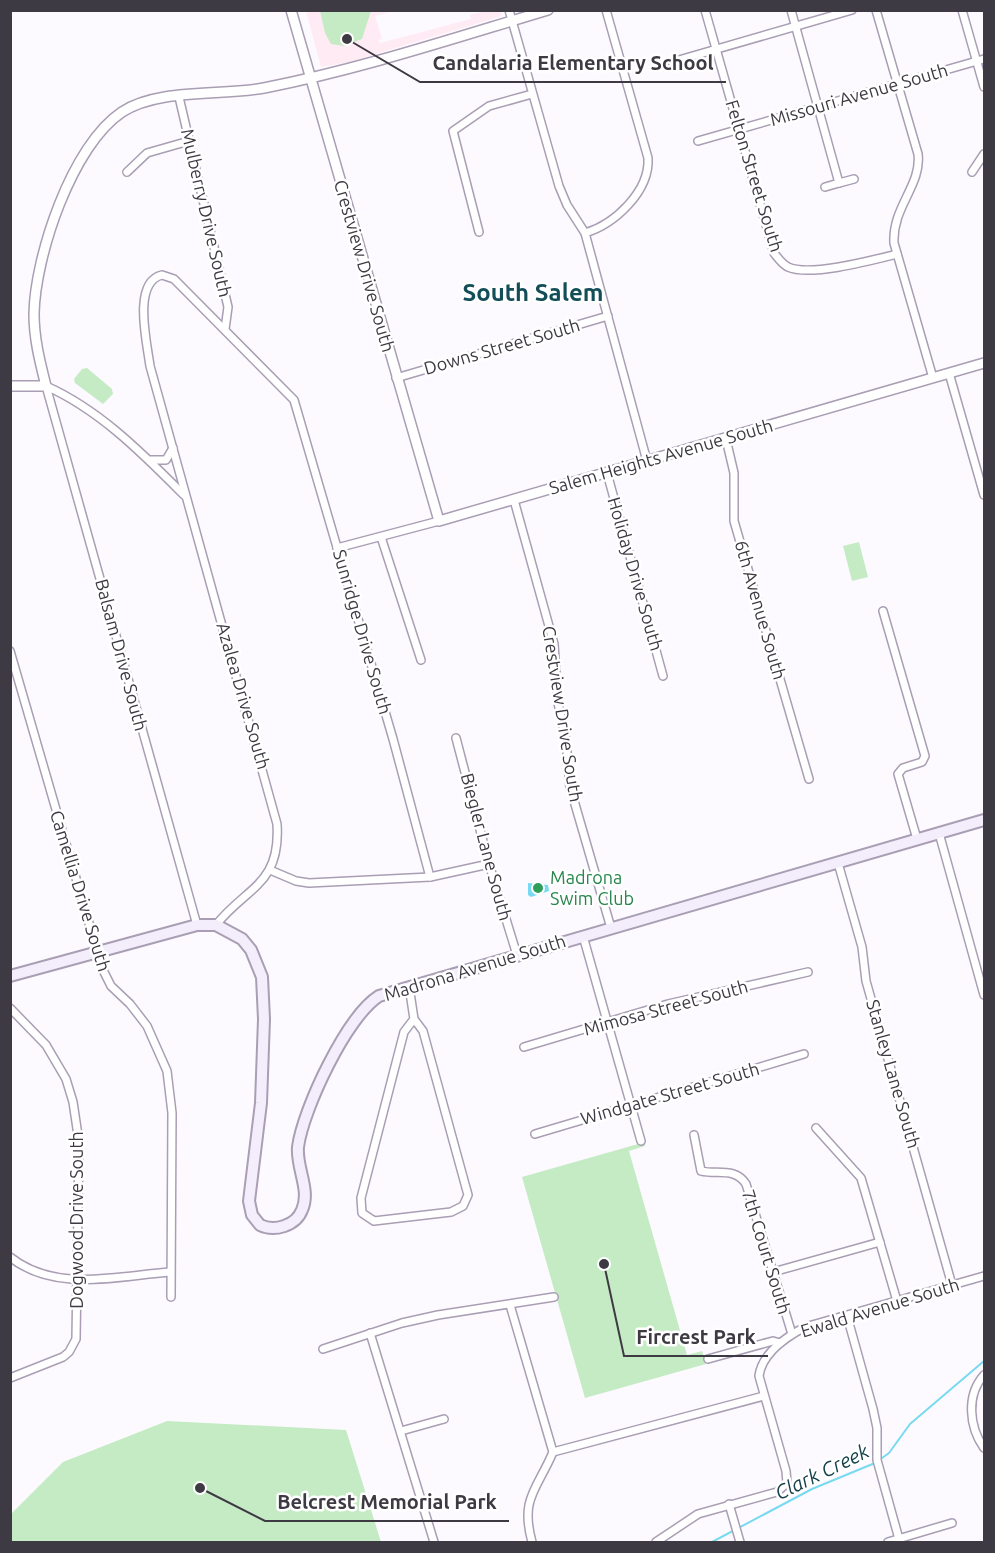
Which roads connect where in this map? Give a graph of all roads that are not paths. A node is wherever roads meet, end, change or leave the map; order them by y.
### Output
1 (291, 10) edge
2 (509, 10) edge
3 (548, 10) edge
4 (606, 10) edge
5 (705, 10) edge
6 (791, 10) edge
7 (852, 10) edge
8 (876, 10) edge
9 (962, 10) edge
10 (512, 22) junction
11 (796, 27) junction
12 (716, 50) junction
13 (981, 60) edge
14 (672, 62) dead end
15 (310, 77) junction
16 (897, 84) junction
17 (984, 87) edge
18 (532, 94) junction
19 (179, 97) junction
20 (817, 106) junction
21 (738, 129) junction
22 (189, 141) junction
23 (699, 141) dead end
24 (984, 154) edge
25 (127, 172) dead end
26 (972, 172) dead end
27 (854, 178) dead end
28 (839, 183) junction
29 (825, 187) dead end
30 (479, 232) dead end
31 (585, 233) junction
32 (897, 254) junction
33 (162, 275) joint
34 (608, 316) junction
35 (225, 329) junction
36 (984, 363) edge
37 (949, 373) junction
38 (396, 378) junction
39 (933, 378) junction
40 (10, 386) edge
41 (46, 386) junction
42 (726, 439) junction
43 (173, 448) junction
44 (149, 459) junction
45 (647, 461) junction
46 (607, 472) junction
47 (984, 495) edge
48 (184, 496) junction
49 (514, 500) junction
50 (439, 521) junction
51 (381, 537) junction
52 (337, 548) junction
53 (883, 611) dead end
54 (10, 651) edge
55 (422, 660) dead end
56 (663, 676) dead end
57 (456, 738) dead end
58 (809, 779) dead end
59 (984, 820) edge
60 (939, 833) junction
61 (917, 839) junction
62 (838, 862) junction
63 (489, 864) junction
64 (270, 870) junction
65 (430, 877) junction
66 (197, 925) junction
67 (216, 925) junction
68 (611, 928) junction
69 (583, 936) junction
70 (96, 951) junction
71 (517, 955) junction
72 (808, 972) dead end
73 (10, 976) edge
74 (409, 986) junction
75 (984, 996) edge
76 (10, 1008) edge
77 (414, 1019) junction
78 (607, 1022) junction
79 (524, 1047) dead end
80 (804, 1054) dead end
81 (631, 1105) junction
82 (816, 1128) dead end
83 (535, 1134) dead end
84 (694, 1135) dead end
85 (641, 1141) dead end
86 (880, 1242) junction
87 (10, 1257) edge
88 (170, 1272) junction
89 (772, 1272) junction
90 (984, 1276) edge
91 (78, 1279) junction
92 (952, 1285) junction
93 (171, 1297) dead end
94 (554, 1297) dead end
95 (897, 1301) junction
96 (510, 1305) junction
97 (847, 1316) junction
98 (370, 1333) junction
99 (792, 1334) junction
100 (780, 1343) junction
101 (323, 1349) dead end
102 (708, 1359) dead end
103 (984, 1375) edge
104 (10, 1378) edge
105 (764, 1396) junction
106 (444, 1419) dead end
107 (401, 1431) junction
108 (984, 1448) edge
109 (553, 1452) junction
110 (729, 1504) junction
111 (951, 1523) dead end
112 (899, 1539) junction
113 (434, 1542) edge
114 (532, 1542) edge
115 (656, 1542) edge
116 (740, 1542) edge
117 (888, 1542) edge

1 - 15 street, Crestview Drive South
2 - 10 street
3 - 10 street
4 - 31 street
5 - 12 street, Felton Street South
6 - 11 street
7 - 11 street
8 - 16 street
9 - 13 street
10 - 15 street
10 - 18 street
11 - 12 street
11 - 20 street
12 - 14 street
12 - 21 street, Felton Street South
13 - 16 street, Missouri Avenue South
13 - 17 street
15 - 19 street
15 - 38 street, Crestview Drive South
16 - 20 street, Missouri Avenue South
16 - 32 street
18 - 30 street
18 - 31 street
19 - 22 street, Mulberry Drive South
19 - 41 street
20 - 21 street, Missouri Avenue South
20 - 28 street
21 - 23 street, Missouri Avenue South
21 - 32 street, Felton Street South
22 - 25 street
22 - 35 street, Mulberry Drive South
24 - 26 street
27 - 28 street
28 - 29 street
31 - 34 street
32 - 39 street
33 - 35 street, Sunridge Drive South
33 - 43 street, Azalea Drive South
34 - 38 street, Downs Street South
34 - 45 street
35 - 52 street, Sunridge Drive South
36 - 37 street, Salem Heights Avenue South
37 - 39 street, Salem Heights Avenue South
37 - 47 street
38 - 50 street, Crestview Drive South
39 - 42 street, Salem Heights Avenue South
40 - 41 street
41 - 44 street
41 - 66 street, Balsam Drive South
42 - 45 street, Salem Heights Avenue South
42 - 58 street, 6th Avenue South
43 - 44 street
43 - 48 street, Azalea Drive South
44 - 48 street
45 - 46 street, Salem Heights Avenue South
46 - 49 street, Salem Heights Avenue South
46 - 56 street, Holiday Drive South
48 - 64 street, Azalea Drive South
49 - 50 street, Salem Heights Avenue South
49 - 68 street, Crestview Drive South
50 - 51 street, Salem Heights Avenue South
51 - 52 street, Salem Heights Avenue South
51 - 55 street
52 - 65 street, Sunridge Drive South
53 - 61 street
54 - 70 street, Camellia Drive South
57 - 63 street, Biegler Lane South
59 - 60 main road, Madrona Avenue South
60 - 61 main road, Madrona Avenue South
60 - 75 street
61 - 62 main road, Madrona Avenue South
62 - 68 main road, Madrona Avenue South
62 - 92 street, Stanley Lane South
63 - 65 street
63 - 71 street, Biegler Lane South
64 - 65 street
64 - 67 street, Azalea Drive South
66 - 67 main road
66 - 70 main road
67 - 74 main road, Madrona Avenue South
68 - 69 main road, Madrona Avenue South
69 - 71 main road, Madrona Avenue South
69 - 78 street
70 - 73 main road
70 - 88 street, Camellia Drive South
71 - 74 main road, Madrona Avenue South
72 - 78 street, Mimosa Street South
74 - 77 street
76 - 91 street, Dogwood Drive South
77 - 77 street
78 - 79 street, Mimosa Street South
78 - 81 street
80 - 81 street, Windgate Street South
81 - 83 street, Windgate Street South
81 - 85 street
82 - 86 street
84 - 89 street, 7th Court South
86 - 89 street
86 - 95 street
87 - 91 street
88 - 91 street
88 - 93 street, Camellia Drive South
89 - 99 street, 7th Court South
90 - 92 street, Ewald Avenue South
91 - 104 street, Dogwood Drive South
92 - 95 street, Ewald Avenue South
94 - 96 street
95 - 97 street, Ewald Avenue South
96 - 98 street
96 - 109 street
97 - 99 street, Ewald Avenue South
97 - 112 street
98 - 101 street
98 - 107 street
99 - 100 street, Ewald Avenue South
100 - 102 street, Ewald Avenue South
100 - 105 street
103 - 108 street
105 - 109 street
105 - 110 street
106 - 107 street
107 - 113 street
109 - 114 street
110 - 115 street
110 - 116 street
111 - 112 street
112 - 117 street

